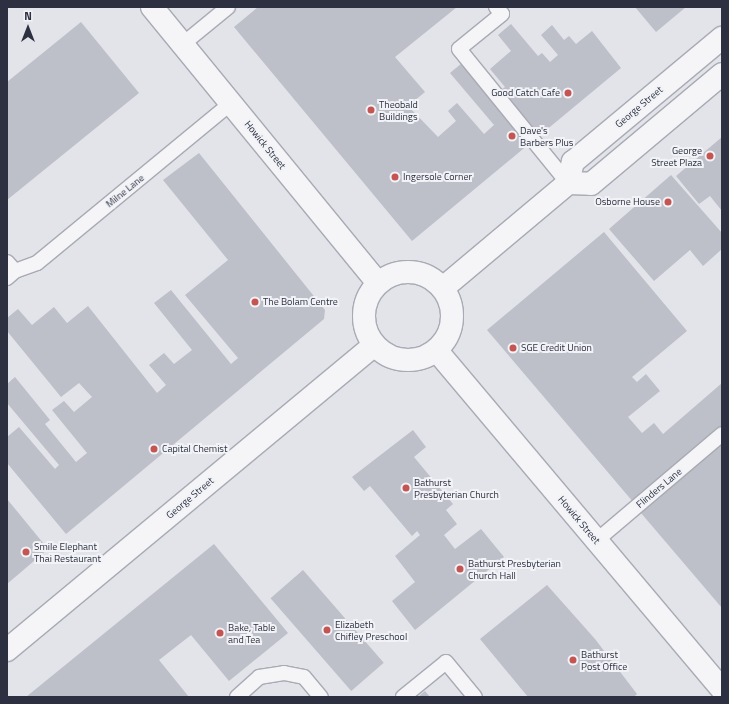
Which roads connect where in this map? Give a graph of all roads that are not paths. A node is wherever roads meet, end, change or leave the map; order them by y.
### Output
1 (152, 7) edge
2 (228, 7) edge
3 (496, 7) edge
4 (722, 38) edge
5 (183, 44) junction
6 (722, 74) edge
7 (232, 103) junction
8 (568, 183) junction
9 (10, 270) edge
10 (378, 283) junction
11 (443, 288) junction
12 (374, 345) junction
13 (437, 350) junction
14 (722, 434) edge
15 (596, 541) junction
16 (7, 650) edge
17 (722, 690) edge
18 (237, 697) edge
19 (322, 697) edge
20 (403, 697) edge
21 (474, 697) edge

1 - 5 street, Howick Street
2 - 5 lane
3 - 8 lane
4 - 8 street, George Street
5 - 7 street, Howick Street
6 - 8 street
7 - 9 lane, Milne Lane
7 - 10 street, Howick Street
8 - 11 street
10 - 11 street
10 - 12 street
11 - 13 street
12 - 13 street
12 - 16 street, George Street
13 - 15 street, Howick Street
14 - 15 lane, Flinders Lane
15 - 17 street, Howick Street
18 - 19 lane
20 - 21 lane

